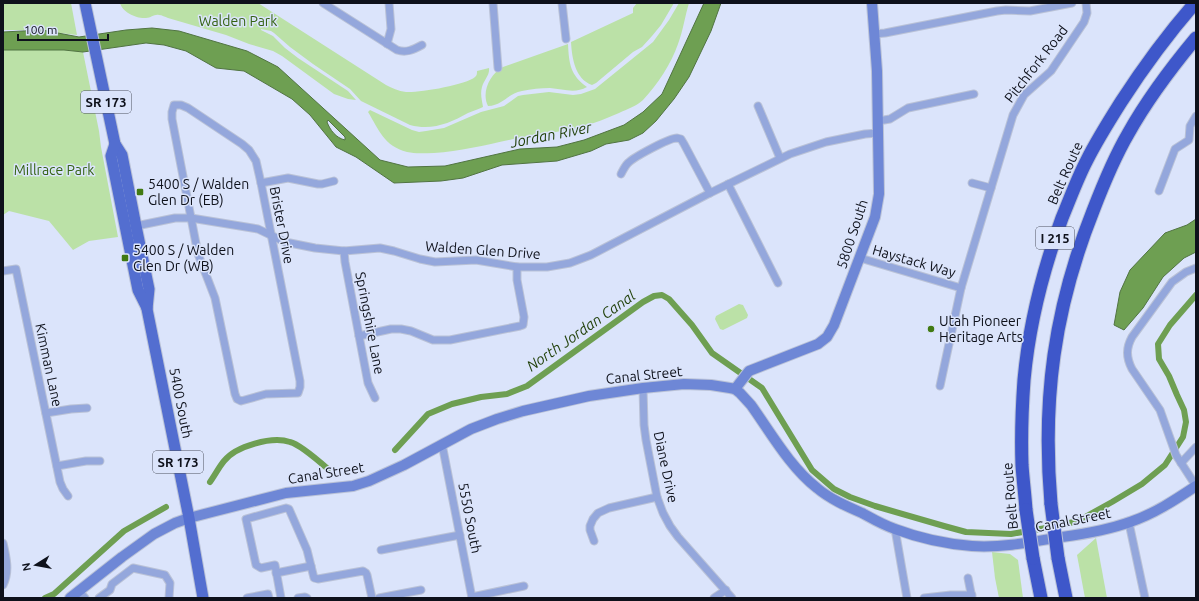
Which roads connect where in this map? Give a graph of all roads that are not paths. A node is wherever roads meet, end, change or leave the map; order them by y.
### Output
1 (85, 3) edge
2 (323, 3) edge
3 (389, 3) edge
4 (493, 3) edge
5 (562, 3) edge
6 (872, 3) edge
7 (1072, 3) edge
8 (1086, 3) edge
9 (1195, 3) edge
10 (1017, 7) edge
11 (874, 34) junction
12 (1196, 38) edge
13 (566, 39) dead end
14 (388, 44) junction
15 (422, 45) dead end
16 (498, 68) dead end
17 (974, 94) dead end
18 (758, 106) dead end
19 (1196, 116) edge
20 (878, 121) junction
21 (878, 133) junction
22 (115, 144) junction
23 (780, 158) junction
24 (621, 174) dead end
25 (334, 181) dead end
26 (261, 183) junction
27 (972, 183) dead end
28 (728, 184) junction
29 (991, 188) junction
30 (1159, 192) dead end
31 (710, 193) junction
32 (191, 218) junction
33 (136, 226) junction
34 (271, 235) junction
35 (344, 251) junction
36 (860, 258) junction
37 (517, 267) junction
38 (1196, 268) edge
39 (3, 271) edge
40 (778, 283) dead end
41 (961, 288) junction
42 (147, 309) junction
43 (359, 336) junction
44 (738, 385) junction
45 (940, 386) dead end
46 (643, 388) junction
47 (375, 398) dead end
48 (87, 408) dead end
49 (46, 413) junction
50 (442, 444) junction
51 (1196, 447) edge
52 (100, 461) dead end
53 (1181, 462) junction
54 (56, 466) junction
55 (1196, 486) edge
56 (68, 496) dead end
57 (657, 497) junction
58 (189, 518) junction
59 (1129, 523) junction
60 (895, 529) junction
61 (460, 535) junction
62 (594, 541) dead end
63 (3, 546) edge
64 (381, 550) dead end
65 (1033, 559) junction
66 (311, 566) junction
67 (276, 573) junction
68 (968, 578) dead end
69 (3, 585) edge
70 (524, 586) dead end
71 (421, 590) dead end
72 (726, 590) junction
73 (77, 596) edge
74 (472, 597) edge
75 (972, 597) edge
76 (99, 598) edge
77 (169, 598) edge
78 (203, 598) edge
79 (247, 598) edge
80 (269, 598) edge
81 (281, 598) edge
82 (298, 598) edge
83 (307, 598) edge
84 (372, 598) edge
85 (379, 598) edge
86 (714, 598) edge
87 (732, 598) edge
88 (907, 598) edge
89 (924, 598) edge
90 (1035, 598) edge
91 (1040, 598) edge
92 (1066, 598) edge
93 (1145, 598) edge

1 - 22 main road, 5400 South / SR 173
2 - 14 street
3 - 14 street
4 - 16 street
5 - 13 street
6 - 11 street, 5800 South
7 - 10 street
8 - 29 street, Pitchfork Road
9 - 65 highway, Belt Route / I 215, bridge
10 - 11 street
11 - 20 street, 5800 South
12 - 92 highway, I 215, bridge
14 - 15 street
17 - 20 street
18 - 23 street
19 - 30 street
20 - 21 street, 5800 South
21 - 23 street, Walden Glen Drive
21 - 36 street, 5800 South
22 - 33 main road, 5400 South / SR 173
22 - 42 main road, 5400 South / SR 173
23 - 28 street, Walden Glen Drive
24 - 31 street
25 - 26 street
26 - 32 street, Brister Drive
26 - 34 street, Brister Drive
27 - 29 street
28 - 31 street, Walden Glen Drive
28 - 40 street
29 - 41 street, Pitchfork Road
31 - 37 street, Walden Glen Drive
32 - 33 street, Walden Glen Drive
32 - 34 street, Walden Glen Drive
32 - 34 street, Brister Drive
33 - 42 main road, 5400 South / SR 173
34 - 35 street, Walden Glen Drive
35 - 37 street, Walden Glen Drive
35 - 43 street, Springshire Lane
36 - 41 street, Haystack Way
36 - 44 street, 5800 South
37 - 43 street
38 - 53 street
39 - 49 street, Kimman Lane
41 - 45 street, Pitchfork Road
42 - 58 main road, 5400 South / SR 173
43 - 47 street, Springshire Lane
44 - 46 street, Canal Street
44 - 60 street, Canal Street
46 - 50 street, Canal Street
46 - 57 street, Diane Drive
48 - 49 street
49 - 54 street, Kimman Lane
50 - 58 street, Canal Street
50 - 61 street, 5550 South
51 - 53 street
52 - 54 street
53 - 55 street
54 - 56 street, Kimman Lane
55 - 59 street, Canal Street
57 - 62 street
57 - 72 street, Diane Drive
58 - 73 street, Canal Street
58 - 78 main road, 5400 South / SR 173
59 - 60 street, Canal Street
59 - 93 street
60 - 88 street
61 - 64 street
61 - 74 street, 5550 South
63 - 69 street
65 - 90 highway
65 - 91 highway, Belt Route / I 215
66 - 67 street
66 - 67 street
66 - 84 street
67 - 81 street
68 - 75 street
70 - 74 street
71 - 85 street
72 - 86 street
72 - 87 street, Diane Drive
75 - 89 street
76 - 77 street
79 - 80 street
82 - 83 street

